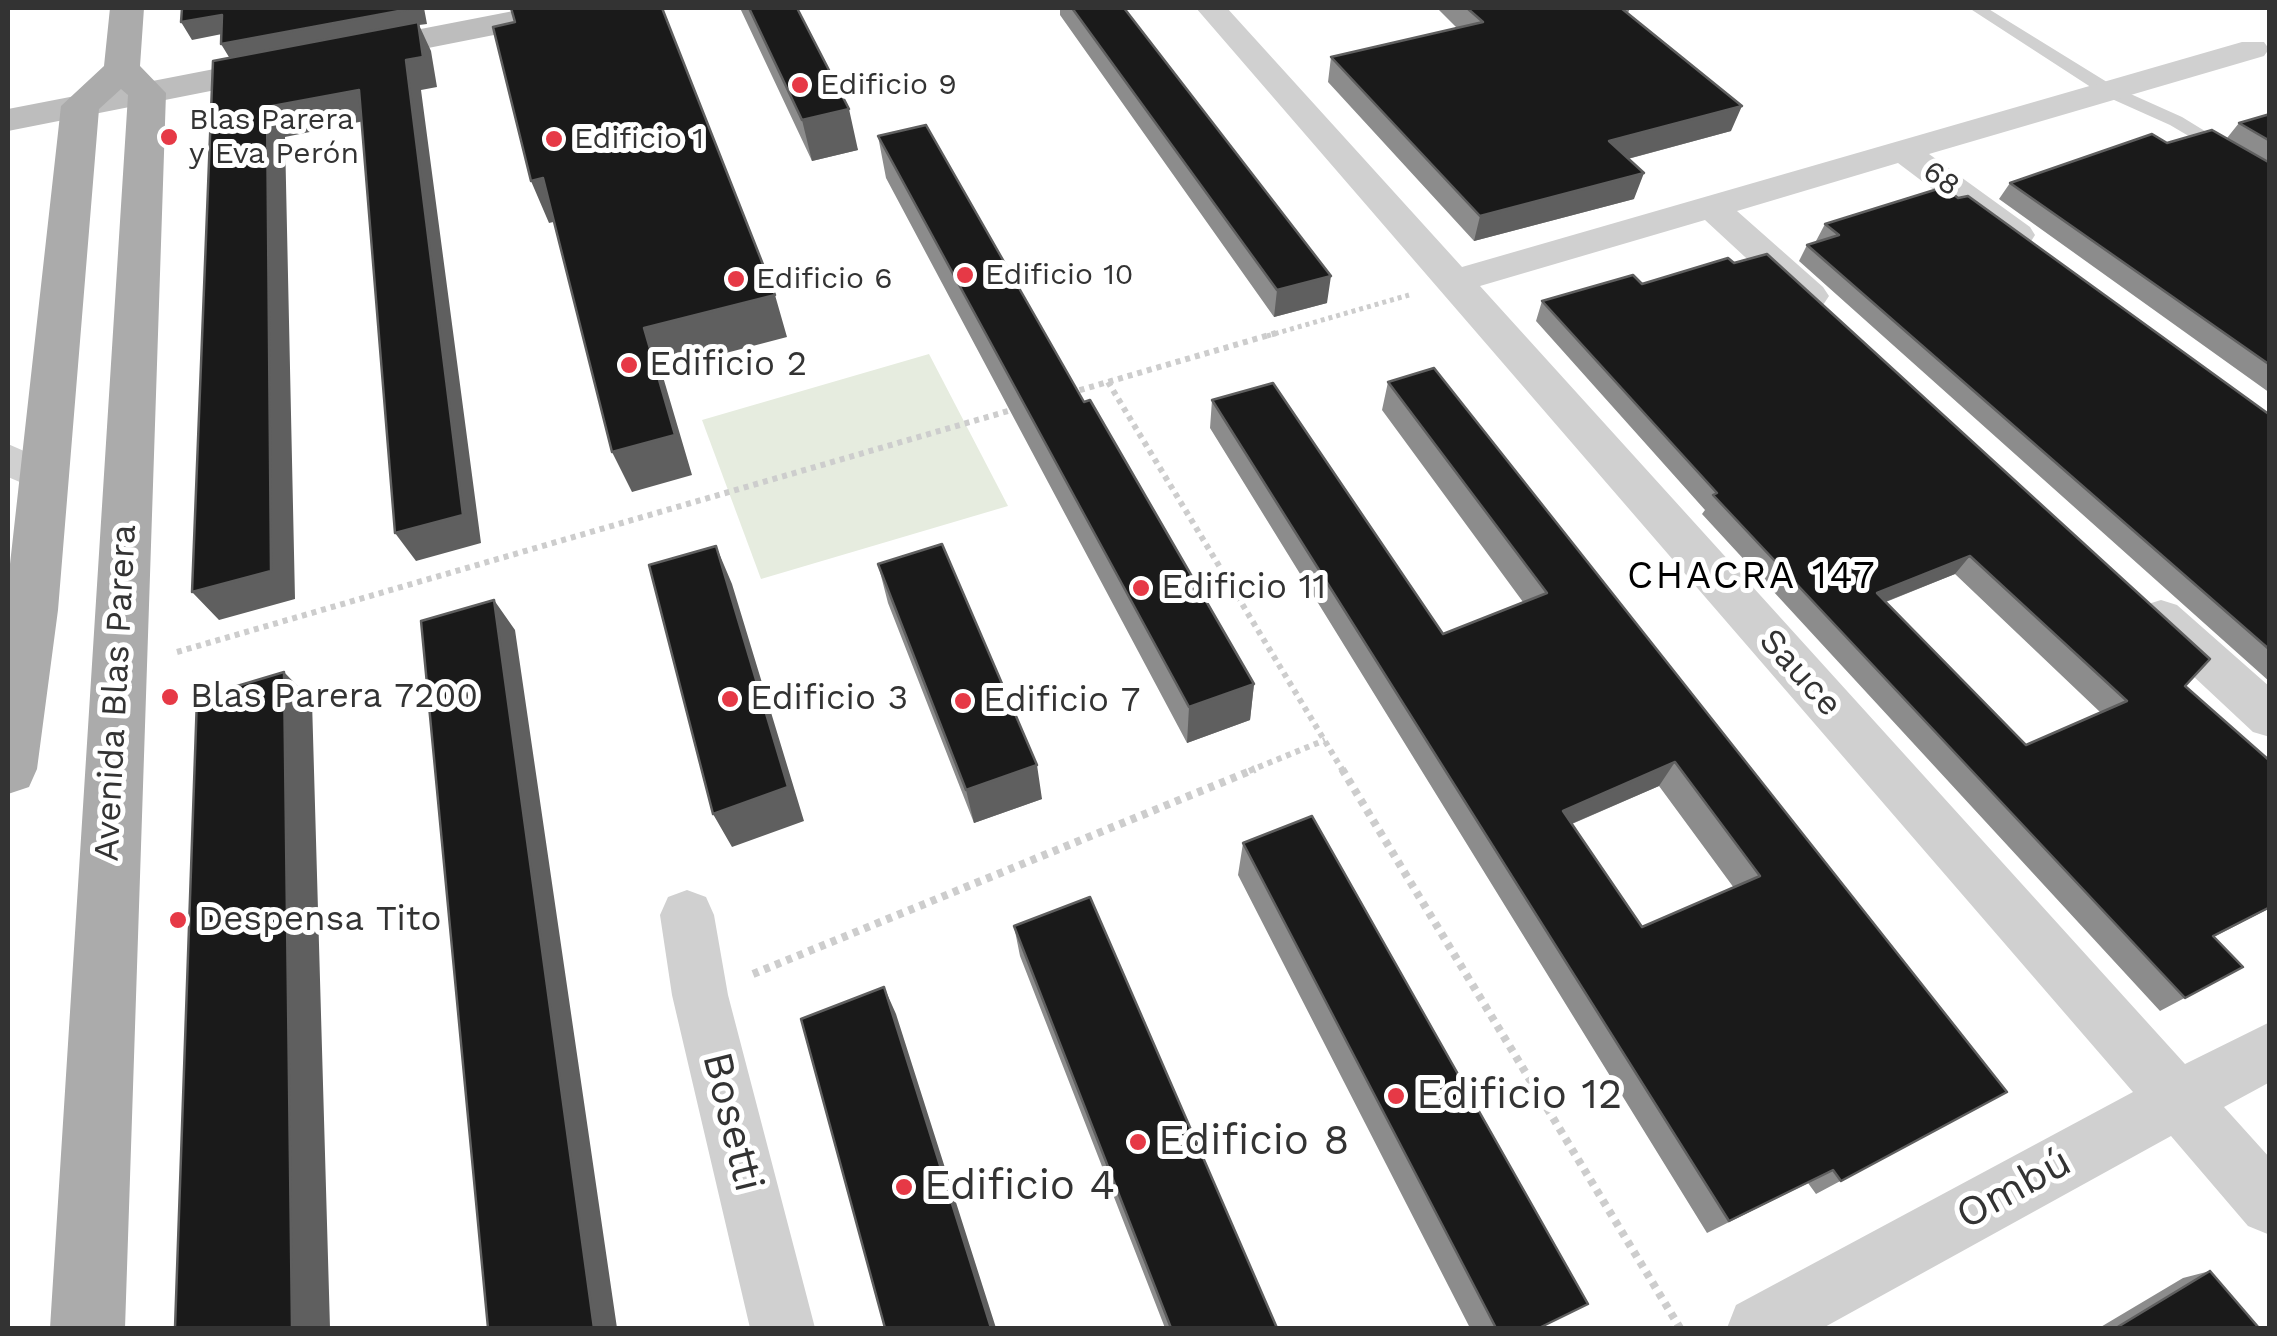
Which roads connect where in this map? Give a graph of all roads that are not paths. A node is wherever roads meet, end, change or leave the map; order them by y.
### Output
1 (127, 8) edge
2 (442, 8) edge
3 (580, 8) edge
4 (1211, 8) edge
5 (1977, 8) edge
6 (2253, 50) dead end
7 (134, 81) junction
8 (8, 90) edge
9 (2109, 91) junction
10 (80, 106) junction
11 (8, 120) edge
12 (1903, 151) junction
13 (2270, 179) edge
14 (1712, 207) junction
15 (2046, 256) edge
16 (1453, 282) junction
17 (1844, 328) edge
18 (24, 468) edge
19 (2138, 596) edge
20 (19, 610) edge
21 (2270, 717) edge
22 (8, 768) edge
23 (687, 915) dead end
24 (2270, 1050) edge
25 (2178, 1100) junction
26 (2270, 1204) edge
27 (87, 1328) edge
28 (783, 1328) edge
29 (1759, 1328) edge

1 - 7 main road, Avenida Blas Parera
2 - 7 street
3 - 7 street
4 - 16 street, Sauce
5 - 9 lane
6 - 9 street
7 - 8 street
7 - 10 main road
7 - 27 main road, Avenida Blas Parera
9 - 12 street
9 - 13 lane
10 - 11 street
10 - 18 main road
12 - 14 street
12 - 15 street, 68
14 - 16 street
14 - 17 street
16 - 25 street, Sauce
18 - 20 main road
19 - 21 street
20 - 22 main road
23 - 28 street, Bosetti
24 - 25 street, Ombú
25 - 26 street, Sauce
25 - 29 street, Ombú

